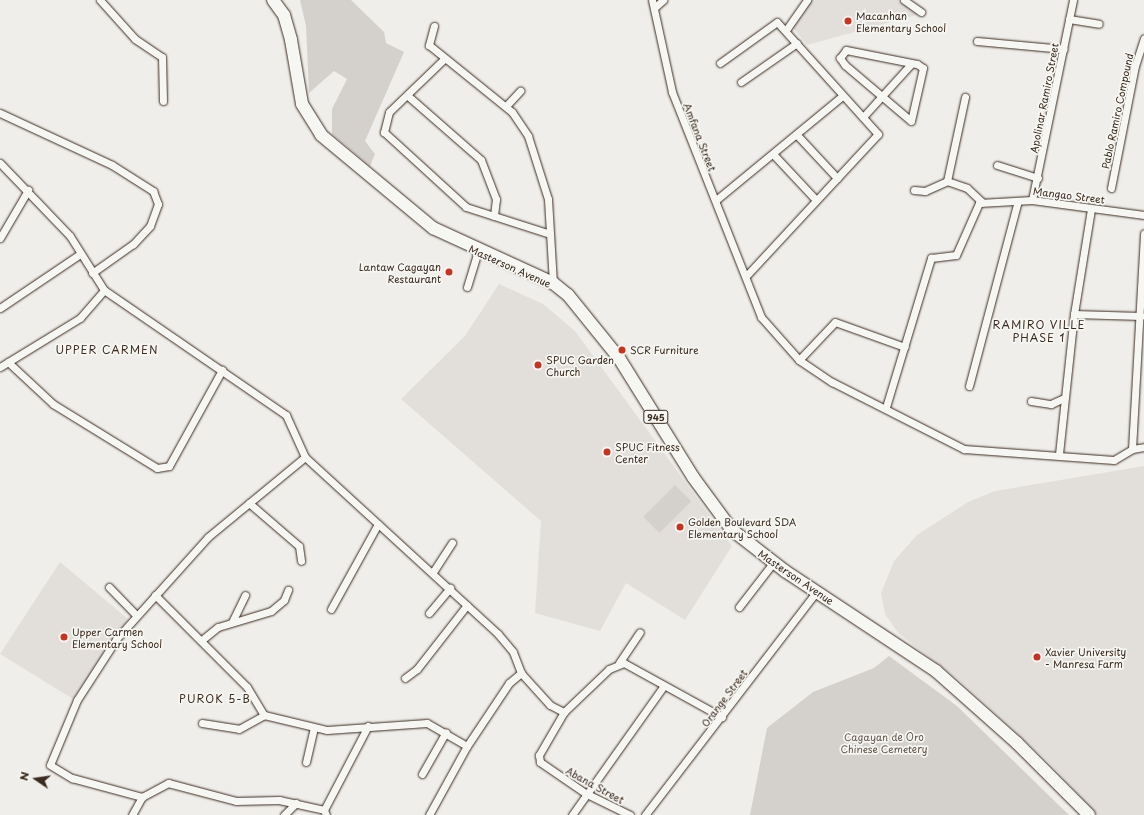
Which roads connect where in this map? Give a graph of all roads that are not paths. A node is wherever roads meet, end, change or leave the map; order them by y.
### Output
1 (100, 0) edge
2 (273, 0) edge
3 (652, 0) edge
4 (663, 0) edge
5 (807, 0) edge
6 (904, 0) edge
7 (1073, 0) edge
8 (655, 8) junction
9 (921, 12) dead end
10 (1069, 19) junction
11 (1099, 24) dead end
12 (434, 26) dead end
13 (786, 30) junction
14 (1144, 38) edge
15 (977, 41) dead end
16 (797, 43) junction
17 (1064, 49) junction
18 (444, 59) junction
19 (720, 63) dead end
20 (911, 64) junction
21 (741, 82) dead end
22 (520, 91) dead end
23 (408, 96) junction
24 (841, 97) junction
25 (965, 97) dead end
26 (881, 98) junction
27 (163, 102) dead end
28 (506, 106) junction
29 (0, 113) edge
30 (863, 117) junction
31 (797, 135) junction
32 (773, 154) junction
33 (0, 163) edge
34 (996, 165) dead end
35 (837, 178) junction
36 (1038, 178) junction
37 (947, 181) junction
38 (1111, 188) dead end
39 (28, 190) junction
40 (914, 190) dead end
41 (716, 200) junction
42 (816, 200) junction
43 (1032, 200) junction
44 (1018, 201) junction
45 (982, 202) junction
46 (1091, 209) junction
47 (1144, 215) edge
48 (494, 216) junction
49 (1144, 233) edge
50 (550, 234) junction
51 (0, 238) edge
52 (1144, 242) edge
53 (478, 252) junction
54 (80, 254) junction
55 (1143, 272) edge
56 (92, 273) junction
57 (746, 276) junction
58 (553, 283) junction
59 (467, 287) dead end
60 (104, 290) junction
61 (1143, 306) edge
62 (0, 308) edge
63 (1074, 314) junction
64 (1141, 316) junction
65 (1142, 340) edge
66 (905, 348) junction
67 (799, 360) junction
68 (8, 362) junction
69 (0, 367) edge
70 (222, 370) junction
71 (969, 386) dead end
72 (1064, 398) junction
73 (1031, 401) dead end
74 (886, 407) junction
75 (1144, 448) edge
76 (1132, 449) junction
77 (1059, 454) junction
78 (305, 457) junction
79 (249, 503) junction
80 (378, 524) junction
81 (452, 543) dead end
82 (301, 561) dead end
83 (773, 563) junction
84 (433, 572) junction
85 (109, 587) dead end
86 (450, 588) junction
87 (288, 590) dead end
88 (817, 591) junction
89 (155, 595) junction
90 (245, 595) dead end
91 (467, 605) junction
92 (739, 607) dead end
93 (331, 610) dead end
94 (429, 613) dead end
95 (136, 615) junction
96 (232, 622) junction
97 (640, 632) dead end
98 (203, 640) junction
99 (620, 663) junction
100 (521, 673) junction
101 (405, 678) dead end
102 (663, 687) junction
103 (564, 712) junction
104 (264, 715) junction
105 (722, 718) junction
106 (202, 724) dead end
107 (368, 726) junction
108 (314, 728) junction
109 (446, 732) junction
110 (467, 746) junction
111 (306, 762) dead end
112 (422, 774) dead end
113 (585, 793) junction
114 (142, 797) junction
115 (296, 803) junction
116 (325, 813) edge
117 (132, 815) edge
118 (284, 815) edge
119 (429, 815) edge
120 (572, 815) edge
121 (630, 815) edge
122 (645, 815) edge
123 (1089, 815) edge

1 - 27 street
2 - 53 main road, Masterson Avenue / 945
3 - 8 street, Amfana Street
4 - 8 street
5 - 13 street
6 - 9 street
7 - 10 street, Apolinar Ramiro Street
8 - 41 street, Amfana Street
10 - 11 street
10 - 17 street, Apolinar Ramiro Street
12 - 18 street
13 - 16 street
13 - 19 street
14 - 38 street, Pablo Ramiro Compound
15 - 17 street
16 - 21 street
16 - 24 street
17 - 36 street, Apolinar Ramiro Street
18 - 23 street
18 - 28 street
20 - 26 street
20 - 26 street
20 - 26 street
22 - 28 street
23 - 48 street
23 - 48 street
24 - 30 street
24 - 31 street
25 - 37 street
26 - 30 street
28 - 50 street
29 - 56 street
30 - 35 street
31 - 32 street
31 - 35 street
32 - 41 street
32 - 42 street
33 - 39 street
34 - 36 street
35 - 42 street
36 - 43 street, Apolinar Ramiro Street
37 - 40 street
37 - 45 street
39 - 51 street
39 - 54 street
41 - 57 street, Amfana Street
42 - 57 street
43 - 44 street, Mangao Street
43 - 46 street, Mangao Street
44 - 45 street, Mangao Street
44 - 71 street
45 - 66 street
46 - 47 street, Mangao Street
46 - 63 street
48 - 50 street
49 - 52 street
50 - 58 street
52 - 55 street
53 - 58 main road, Masterson Avenue / 945
53 - 59 street
54 - 56 street
54 - 62 street
55 - 61 street
56 - 60 street
57 - 67 street, Amfana Street
58 - 83 main road, Masterson Avenue / 945
60 - 68 street
60 - 70 street
61 - 64 street
63 - 64 street
63 - 72 street
64 - 65 street
65 - 76 street
66 - 67 street
66 - 74 street
67 - 74 street, Amfana Street
68 - 69 street
68 - 70 street
70 - 78 street
72 - 73 street
72 - 77 street
74 - 77 street, Amfana Street
75 - 76 street
76 - 77 street, Amfana Street
78 - 79 street
78 - 80 street
79 - 82 street
79 - 89 street
80 - 84 street
80 - 93 street
81 - 84 street
83 - 88 main road, Masterson Avenue / 945
83 - 92 street
84 - 86 street
85 - 95 street
86 - 91 street
86 - 94 street
87 - 96 street
88 - 105 street, Orange Street
88 - 123 main road, Masterson Avenue / 945
89 - 95 street
89 - 98 street
90 - 96 street
91 - 100 street
91 - 101 street
95 - 114 street
96 - 98 street
97 - 99 street
98 - 104 street
99 - 102 street
99 - 103 street
100 - 103 street
100 - 110 street
102 - 105 street
102 - 113 street
103 - 113 street, Abana Street
104 - 106 street
104 - 108 street
105 - 122 street, Orange Street
107 - 108 street
107 - 109 street
107 - 116 street
108 - 111 street
109 - 110 street
109 - 112 street
110 - 119 street
113 - 120 street
113 - 121 street, Abana Street
114 - 115 street
114 - 117 street
115 - 116 street
115 - 118 street

